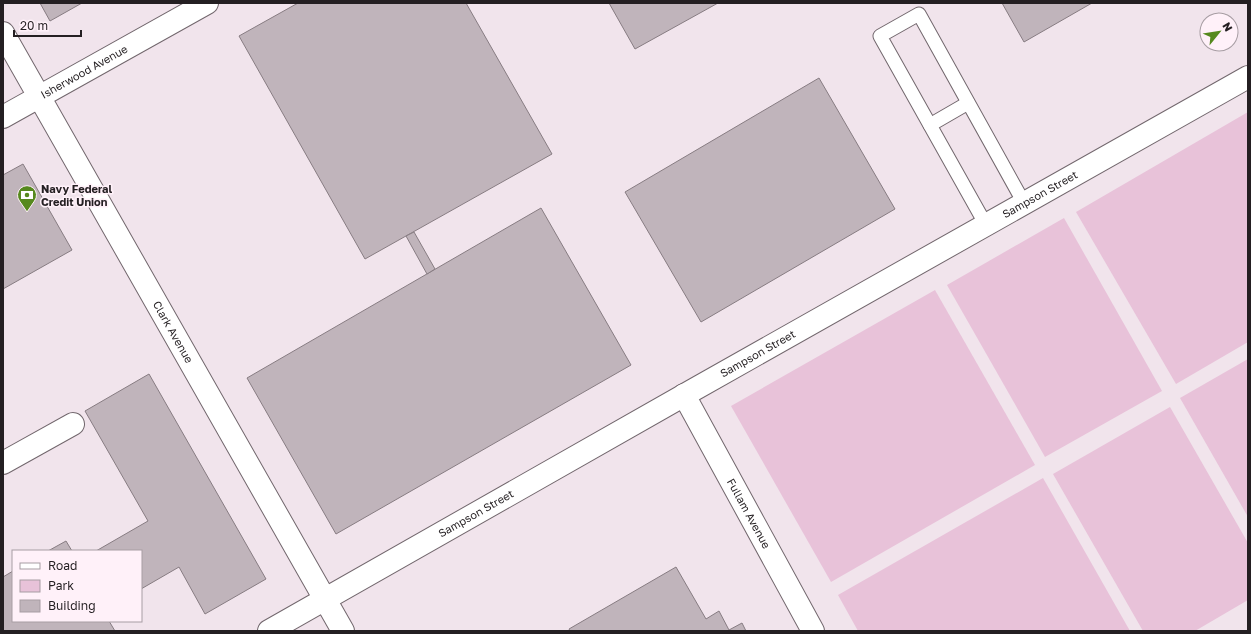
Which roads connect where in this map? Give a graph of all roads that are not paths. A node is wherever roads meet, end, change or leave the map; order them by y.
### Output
1 (207, 3) edge
2 (3, 34) edge
3 (1248, 77) edge
4 (39, 97) junction
5 (968, 103) junction
6 (3, 118) edge
7 (930, 125) junction
8 (1024, 203) junction
9 (986, 225) junction
10 (684, 395) junction
11 (73, 424) dead end
12 (3, 463) edge
13 (325, 599) junction
14 (269, 631) edge
15 (343, 631) edge
16 (813, 631) edge

1 - 4 street, Isherwood Avenue
2 - 4 street, Clark Avenue
3 - 8 street, Sampson Street
4 - 6 street, Isherwood Avenue
4 - 13 street, Clark Avenue
5 - 7 lane
5 - 7 lane
5 - 8 lane
7 - 9 lane
8 - 9 street, Sampson Street
9 - 10 street, Sampson Street
10 - 13 street, Sampson Street
10 - 16 street, Fullam Avenue
11 - 12 street
13 - 14 street, Sampson Street
13 - 15 street, Clark Avenue

